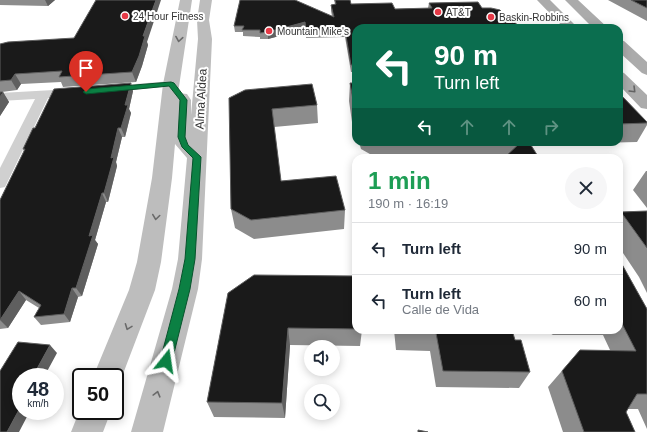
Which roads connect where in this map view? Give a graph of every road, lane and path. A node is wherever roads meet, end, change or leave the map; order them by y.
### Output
1 (186, 0) edge
2 (206, 0) edge
3 (543, 0) edge
4 (571, 0) edge
5 (567, 24) edge
6 (597, 24) edge
7 (623, 48) edge
8 (647, 70) edge
9 (623, 80) edge
10 (171, 84) junction
11 (100, 90) edge
12 (86, 92) edge
13 (44, 95) junction
14 (0, 97) edge
15 (647, 104) edge
16 (197, 157) junction
17 (0, 183) edge
18 (112, 368) edge
19 (92, 420) edge
20 (87, 432) edge
21 (148, 432) edge

1 -> 10 main road
2 - 16 main road, Alma Aldea
3 - 5 main road
4 - 6 main road
7 - 8 main road
9 -> 15 main road
10 - 11 street
10 - 16 main road
10 -> 18 main road
12 - 13 street
13 - 14 street
13 - 17 street
21 -> 16 main road, Alma Aldea
19 - 20 main road

